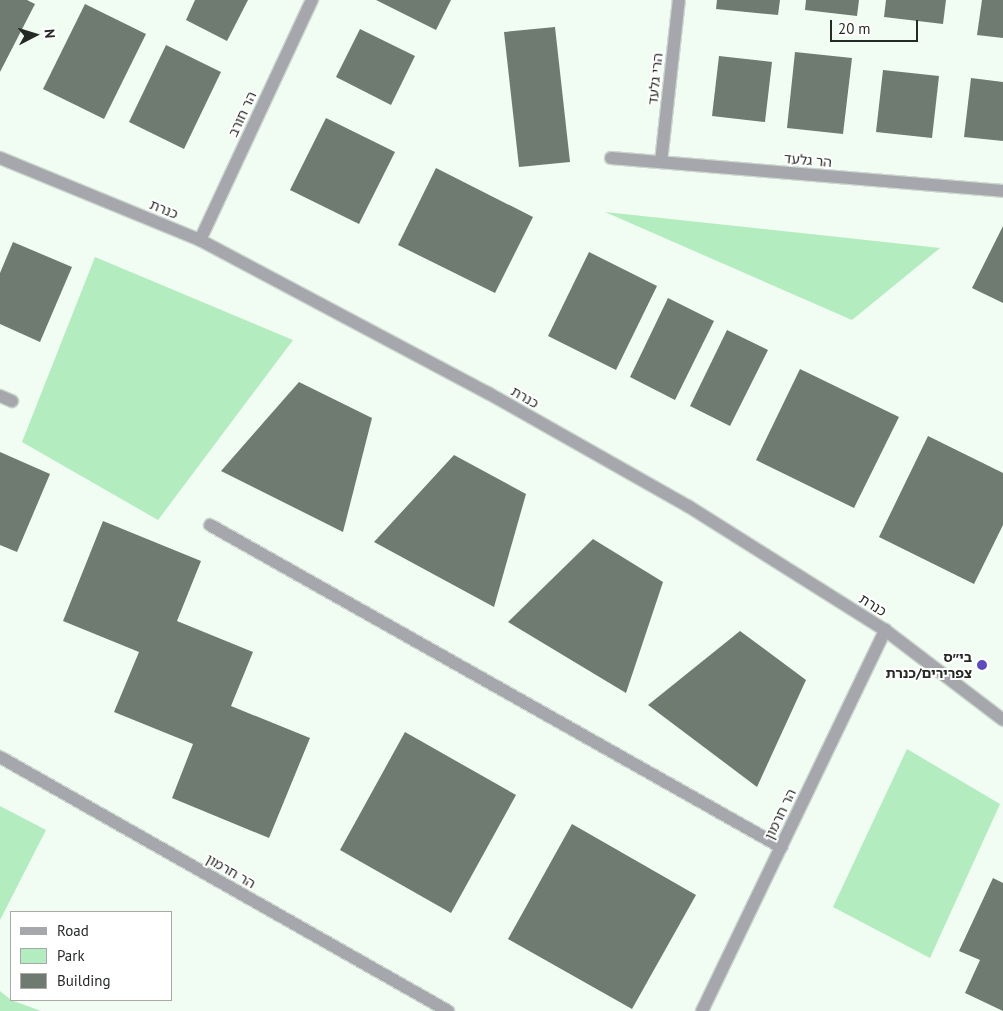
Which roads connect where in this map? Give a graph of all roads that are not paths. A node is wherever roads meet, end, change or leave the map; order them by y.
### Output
1 (312, 0) edge
2 (679, 0) edge
3 (0, 158) edge
4 (611, 158) dead end
5 (661, 162) junction
6 (1003, 191) edge
7 (200, 240) junction
8 (210, 525) dead end
9 (885, 630) junction
10 (1003, 720) edge
11 (0, 757) edge
12 (781, 847) junction
13 (448, 1011) edge
14 (702, 1011) edge

1 - 7 street, הר חורב
2 - 5 street, הרי גלעד
3 - 7 street, כנרת
4 - 5 street, הר גלעד
5 - 6 street, הר גלעד
7 - 9 street, כנרת
8 - 12 street
9 - 10 street, כנרת
9 - 12 street, הר חרמון
11 - 13 street, הר חרמון
12 - 14 street, הר חרמון

